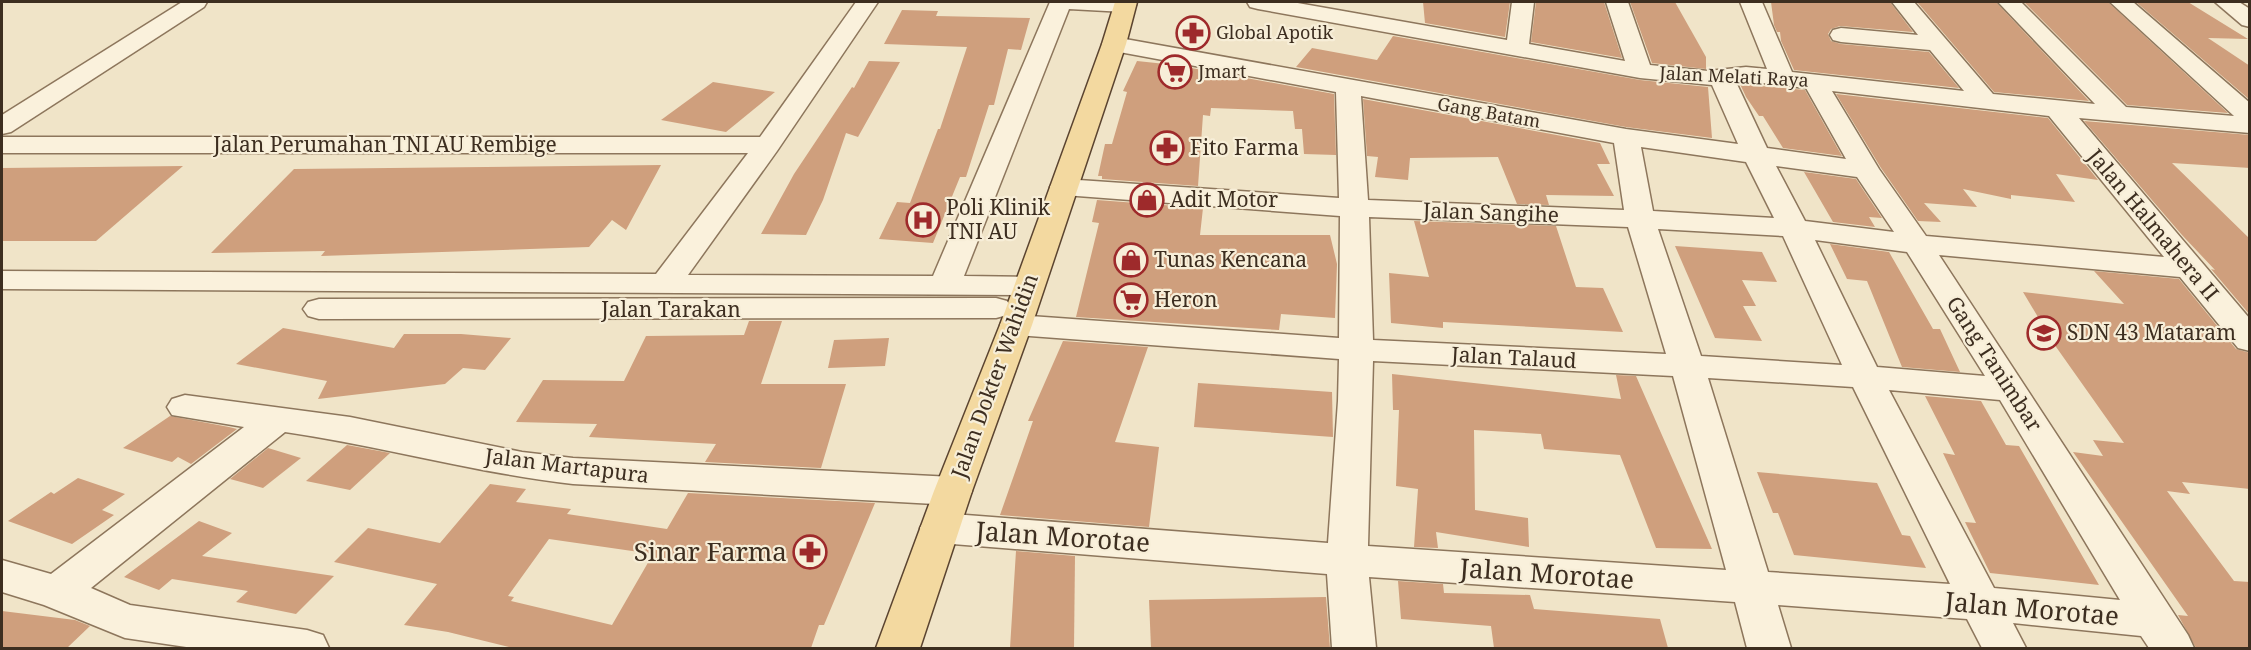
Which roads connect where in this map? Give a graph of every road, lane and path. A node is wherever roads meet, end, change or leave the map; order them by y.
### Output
1 (196, 2) edge
2 (867, 2) edge
3 (1061, 2) edge
4 (1068, 2) edge
5 (1258, 2) edge
6 (1523, 2) edge
7 (1617, 2) edge
8 (1751, 2) edge
9 (1903, 2) edge
10 (2009, 2) edge
11 (2121, 2) edge
12 (2226, 2) edge
13 (1126, 3) edge
14 (2250, 20) edge
15 (1841, 35) dead end
16 (1935, 42) junction
17 (1114, 44) junction
18 (1517, 49) junction
19 (1640, 71) junction
20 (1721, 77) junction
21 (1782, 77) junction
22 (1814, 81) junction
23 (1348, 88) junction
24 (1985, 100) junction
25 (2057, 109) junction
26 (2119, 115) junction
27 (2250, 117) edge
28 (2250, 125) edge
29 (2, 126) edge
30 (1626, 137) junction
31 (2, 145) edge
32 (768, 145) junction
33 (1757, 156) junction
34 (1866, 170) junction
35 (1064, 187) junction
36 (1354, 208) junction
37 (1640, 219) junction
38 (1794, 228) junction
39 (1917, 244) junction
40 (2188, 268) junction
41 (2, 280) edge
42 (664, 285) junction
43 (945, 285) junction
44 (1022, 306) junction
45 (319, 309) dead end
46 (2250, 341) edge
47 (1356, 350) junction
48 (1687, 366) junction
49 (1865, 377) junction
50 (2011, 390) junction
51 (185, 407) dead end
52 (279, 418) junction
53 (946, 510) junction
54 (1347, 560) junction
55 (2, 576) edge
56 (1750, 588) junction
57 (57, 592) junction
58 (1982, 603) junction
59 (2163, 634) edge
60 (307, 648) edge
61 (898, 648) edge
62 (1354, 648) edge
63 (1769, 648) edge
64 (2004, 648) edge

1 - 29 street
2 - 32 street
3 - 43 street
4 - 13 street
5 - 18 street, Jalan Melati Raya
6 - 18 street
7 - 19 street
8 - 21 street
9 - 16 street
10 - 26 street
11 - 27 street
12 - 14 street
13 - 17 main road, Jalan Dokter Wahidin
15 - 16 street
16 - 24 street
17 - 23 street, Gang Batam
17 - 35 main road, Jalan Dokter Wahidin
18 - 19 street, Jalan Melati Raya
19 - 20 street, Jalan Melati Raya
20 - 21 street, Jalan Melati Raya
20 - 33 street
21 - 22 street, Jalan Melati Raya
22 - 24 street, Jalan Melati Raya
22 - 34 street, Gang Tanimbar
23 - 30 street, Gang Batam
23 - 36 street
24 - 25 street, Jalan Melati Raya
25 - 26 street, Jalan Melati Raya
25 - 40 street, Jalan Halmahera II
26 - 28 street, Jalan Melati Raya
30 - 33 street, Gang Batam
30 - 37 street
31 - 32 street, Jalan Perumahan TNI AU Rembige
32 - 42 street
33 - 34 street, Gang Batam
33 - 38 street
34 - 39 street, Gang Tanimbar
35 - 36 street, Jalan Sangihe
35 - 44 main road, Jalan Dokter Wahidin
36 - 37 street, Jalan Sangihe
36 - 47 street
37 - 38 street, Jalan Sangihe
37 - 48 street
38 - 39 street, Jalan Sangihe
38 - 49 street
39 - 40 street, Jalan Sangihe
39 - 50 street, Gang Tanimbar
40 - 46 street, Jalan Halmahera II
41 - 42 street
42 - 43 street
43 - 44 street
44 - 45 street, Jalan Tarakan
44 - 47 street, Jalan Talaud
44 - 53 main road, Jalan Dokter Wahidin
47 - 48 street, Jalan Talaud
47 - 54 street
48 - 49 street, Jalan Talaud
48 - 56 street
49 - 50 street, Jalan Talaud
49 - 58 street
50 - 59 street, Gang Tanimbar
51 - 52 street, Jalan Martapura
52 - 53 street, Jalan Martapura
52 - 57 street
53 - 54 street, Jalan Morotae
53 - 61 main road, Jalan Dokter Wahidin
54 - 56 street, Jalan Morotae
54 - 62 street
55 - 57 street
56 - 58 street, Jalan Morotae
56 - 63 street
57 - 60 street
58 - 59 street, Jalan Morotae
58 - 64 street

